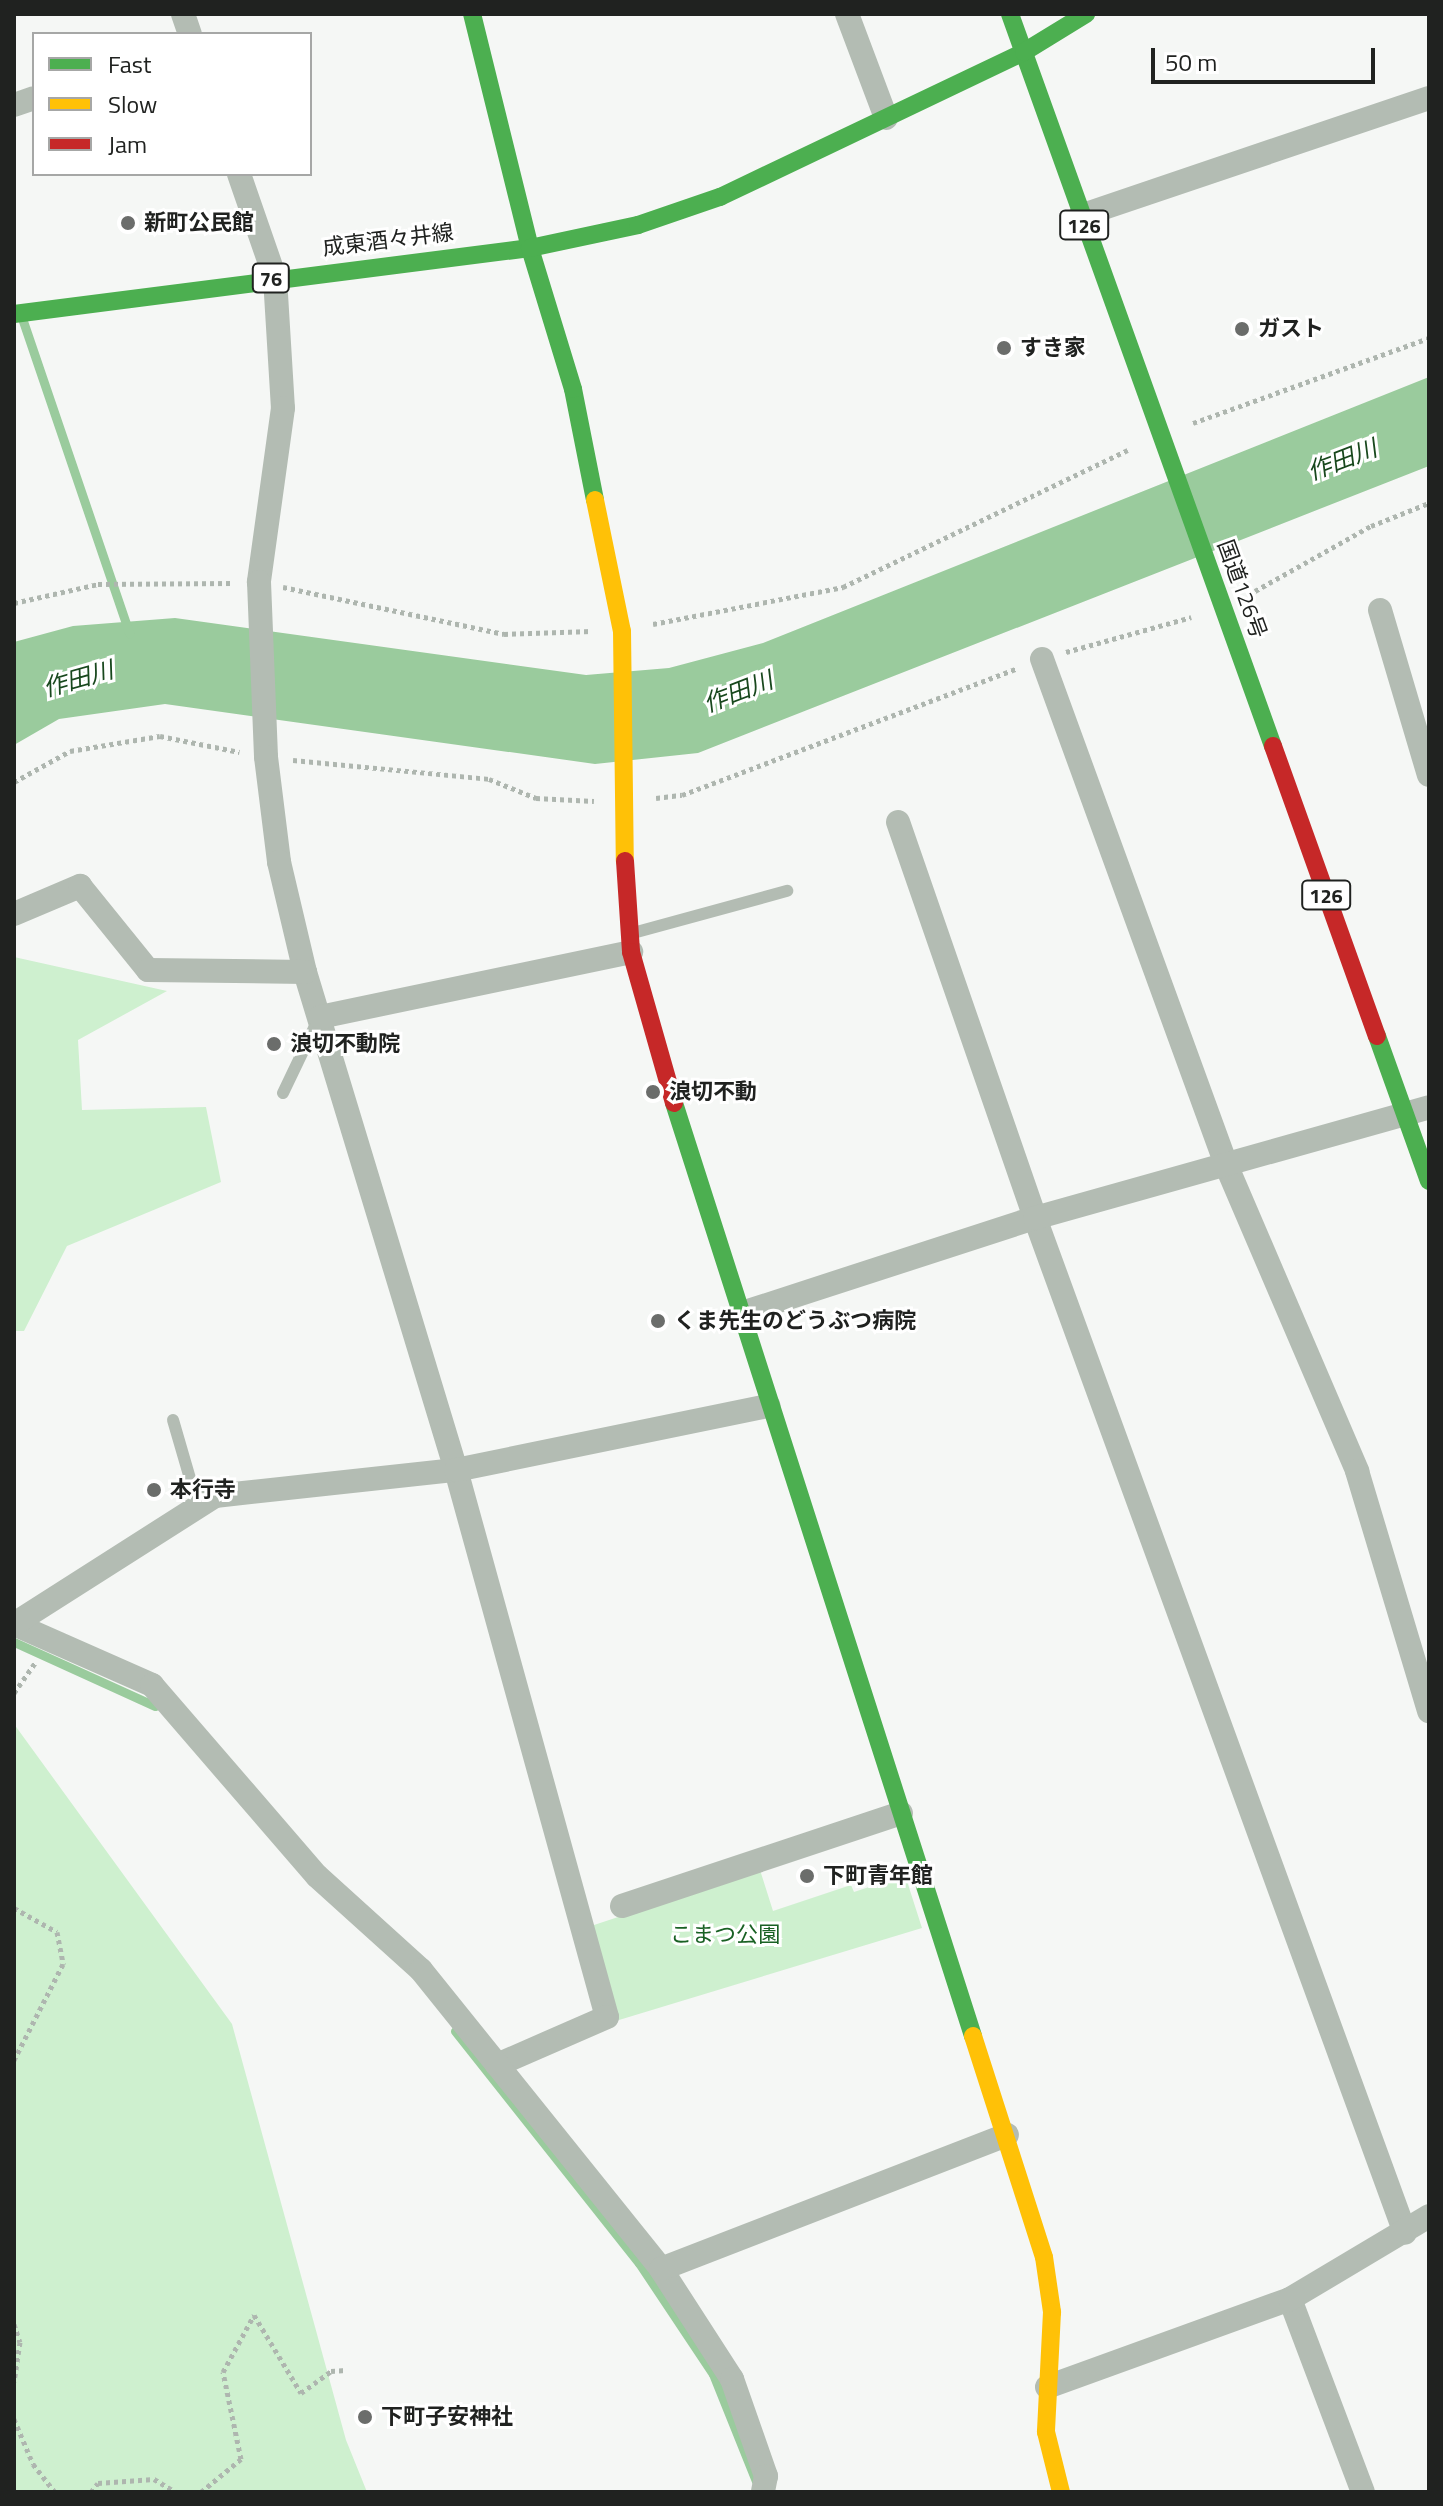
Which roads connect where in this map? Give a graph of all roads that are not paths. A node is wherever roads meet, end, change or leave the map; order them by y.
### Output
1 (472, 14) edge
2 (847, 14) edge
3 (1010, 14) edge
4 (1086, 14) edge
5 (1024, 52) junction
6 (1429, 98) edge
7 (886, 118) junction
8 (240, 176) edge
9 (1080, 216) junction
10 (530, 248) junction
11 (275, 278) junction
12 (14, 314) edge
13 (1380, 610) dead end
14 (1042, 659) dead end
15 (1429, 775) edge
16 (898, 822) dead end
17 (787, 891) dead end
18 (14, 914) edge
19 (630, 943) junction
20 (305, 972) junction
21 (320, 1017) junction
22 (283, 1093) dead end
23 (1429, 1107) edge
24 (1404, 1114) junction
25 (1227, 1167) junction
26 (1429, 1181) edge
27 (1035, 1218) junction
28 (742, 1313) junction
29 (769, 1406) junction
30 (173, 1420) dead end
31 (456, 1470) junction
32 (198, 1506) junction
33 (14, 1624) edge
34 (1429, 1711) edge
35 (901, 1813) junction
36 (622, 1906) dead end
37 (497, 2065) junction
38 (1007, 2135) junction
39 (1429, 2216) edge
40 (1405, 2233) junction
41 (661, 2269) junction
42 (1290, 2299) junction
43 (1047, 2387) junction
44 (763, 2488) edge
45 (1061, 2492) edge
46 (1363, 2492) edge

1 - 10 main road
2 - 7 street
3 - 5 main road, 国道126号 / 126
4 - 5 main road, 成東酒々井線
5 - 7 main road, 成東酒々井線
5 - 9 main road, 国道126号 / 126
6 - 9 street
7 - 10 main road, 成東酒々井線
8 - 11 street
9 - 24 main road, 国道126号 / 126
10 - 11 main road, 成東酒々井線 / 76
10 - 19 main road
11 - 12 main road, 成東酒々井線 / 76
11 - 20 street
13 - 15 street
14 - 25 street
16 - 27 street
17 - 19 lane
18 - 20 street
19 - 21 street
19 - 28 main road
20 - 21 street
21 - 22 lane
21 - 31 street
23 - 24 street
24 - 25 street
24 - 26 main road, 国道126号 / 126
25 - 27 street
25 - 34 street
27 - 28 street
27 - 40 street
28 - 29 main road
29 - 31 street
29 - 35 main road
30 - 32 lane
31 - 32 street
31 - 37 street
32 - 33 street
33 - 37 street
35 - 36 street
35 - 38 main road
37 - 41 street
38 - 41 street
38 - 43 main road
39 - 40 street
40 - 42 street
41 - 44 street
42 - 43 street
42 - 46 street
43 - 45 main road

